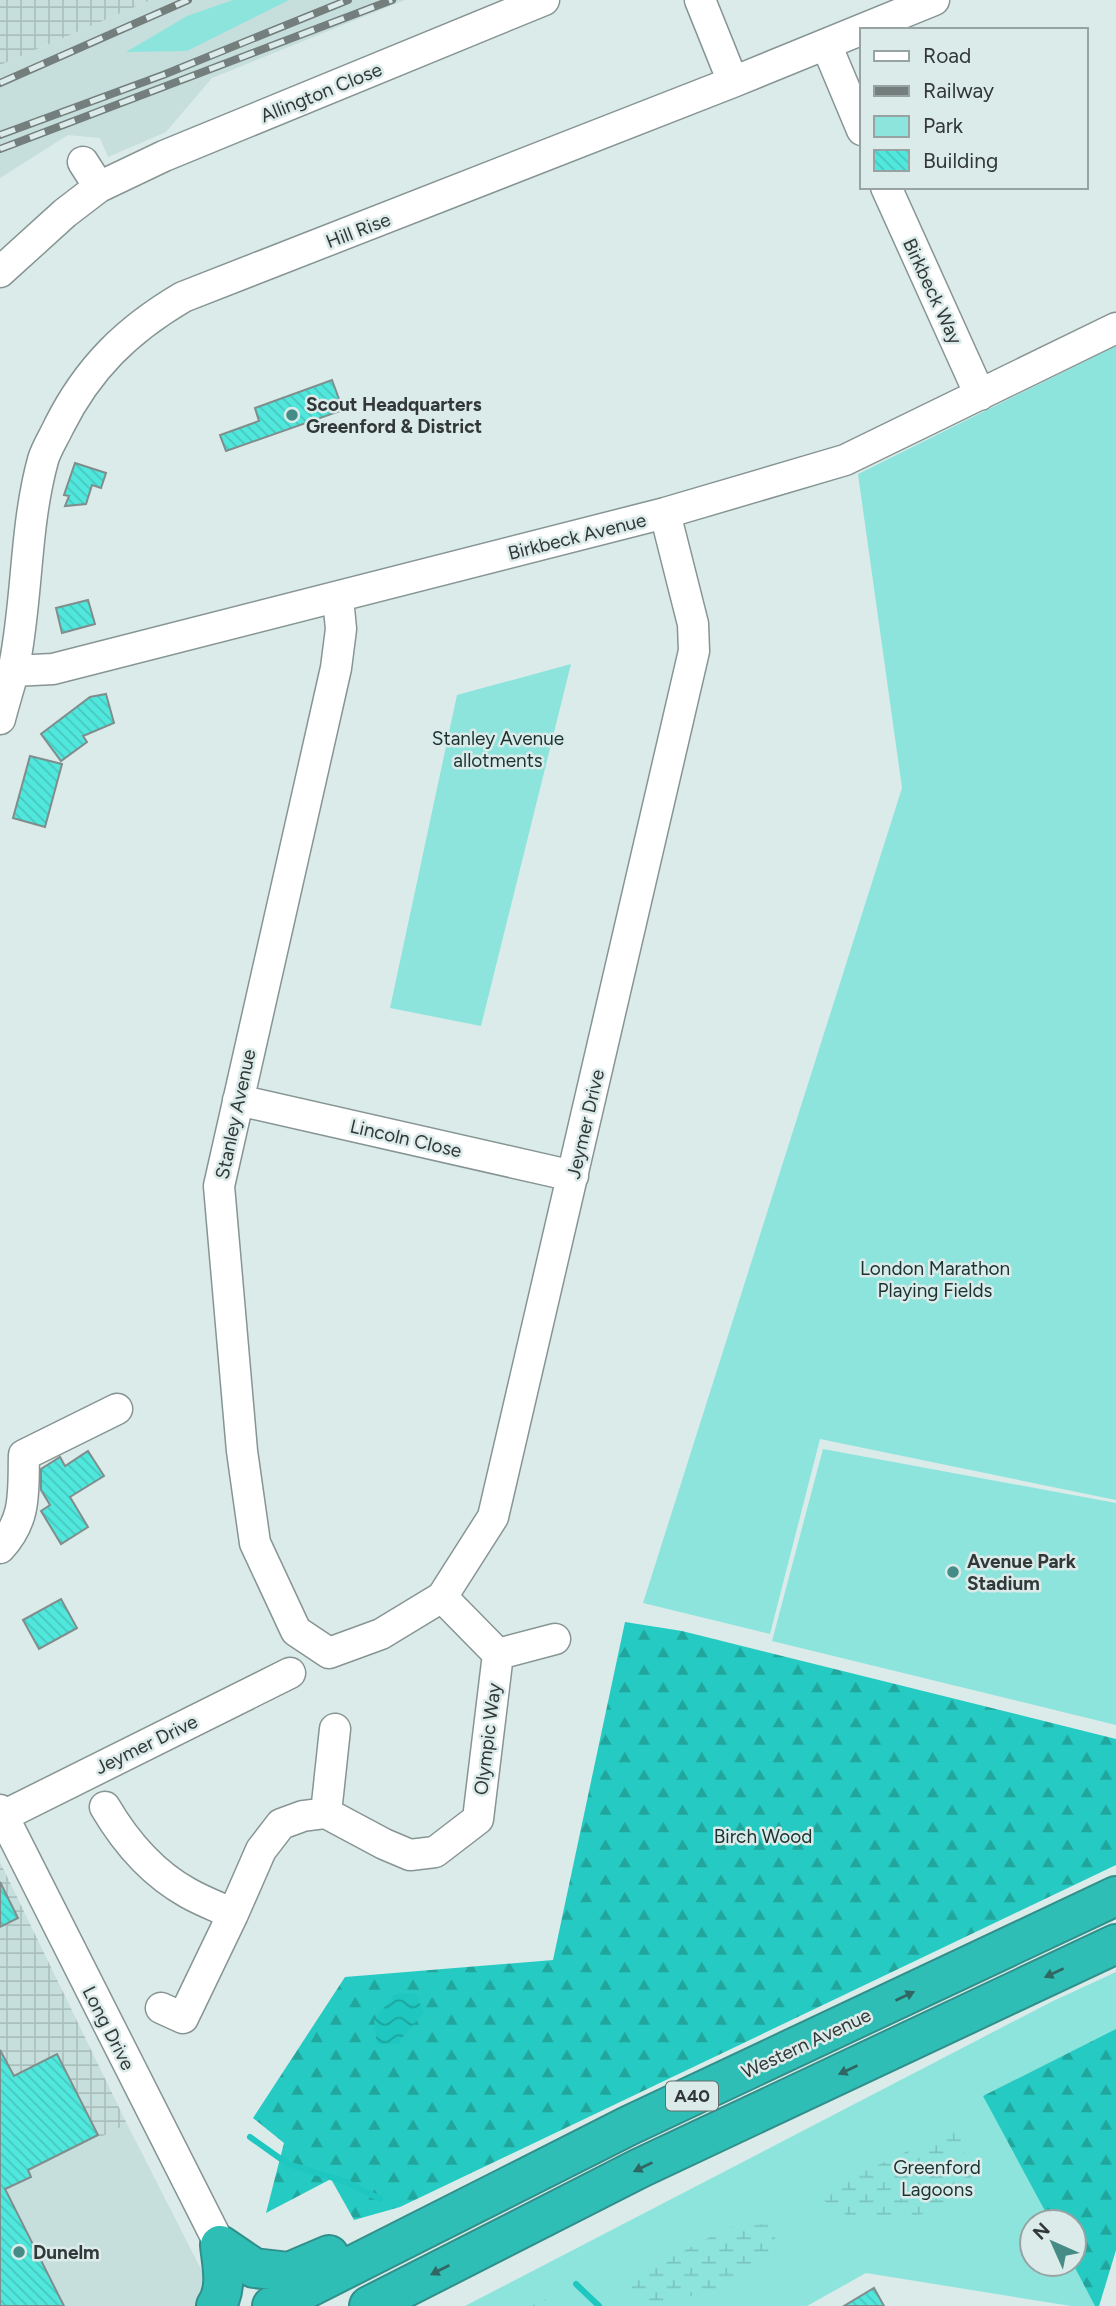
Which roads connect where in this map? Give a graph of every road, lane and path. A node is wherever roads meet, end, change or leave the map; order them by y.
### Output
1 (544, 0) edge
2 (700, 0) edge
3 (932, 0) edge
4 (865, 28) edge
5 (860, 30) edge
6 (826, 44) junction
7 (733, 82) junction
8 (860, 125) edge
9 (83, 162) dead end
10 (99, 187) junction
11 (887, 189) edge
12 (0, 272) edge
13 (1116, 328) edge
14 (980, 395) junction
15 (666, 513) junction
16 (338, 598) junction
17 (13, 671) junction
18 (0, 719) edge
19 (238, 1100) junction
20 (573, 1176) junction
21 (117, 1409) dead end
22 (0, 1548) edge
23 (442, 1597) junction
24 (555, 1639) dead end
25 (329, 1653) joint
26 (498, 1654) junction
27 (290, 1673) dead end
28 (335, 1728) dead end
29 (104, 1807) dead end
30 (1, 1813) edge
31 (326, 1813) junction
32 (1116, 1896) edge
33 (233, 1914) junction
34 (1116, 1944) edge
35 (161, 2008) dead end
36 (628, 2126) junction
37 (220, 2245) junction
38 (216, 2306) edge
39 (272, 2306) edge
40 (369, 2306) edge

1 - 10 street, Allington Close
2 - 7 street
3 - 4 street, Hill Rise
5 - 6 street, Hill Rise
6 - 7 street, Hill Rise
6 - 8 street
7 - 17 street, Hill Rise
9 - 10 street
10 - 12 street, Allington Close
11 - 14 street, Birkbeck Way
13 - 14 street, Birkbeck Avenue
14 - 15 street, Birkbeck Avenue
15 - 16 street, Birkbeck Avenue
15 - 20 street, Jeymer Drive
16 - 17 street, Birkbeck Avenue
16 - 19 street, Stanley Avenue
17 - 18 street
19 - 20 street, Lincoln Close
19 - 25 street, Stanley Avenue
20 - 23 street, Jeymer Drive
21 - 22 street
23 - 25 street, Jeymer Drive
23 - 26 street, Olympic Way
24 - 26 street, Olympic Way
26 - 31 street, Olympic Way
27 - 30 street, Jeymer Drive
28 - 31 street
29 - 33 street
30 - 37 street, Long Drive
31 - 33 street
36 -> 32 highway, Western Avenue / A40
33 - 35 street
34 -> 40 highway, A40
36 - 37 highway
36 - 39 highway, Western Avenue / A40
37 - 38 highway

